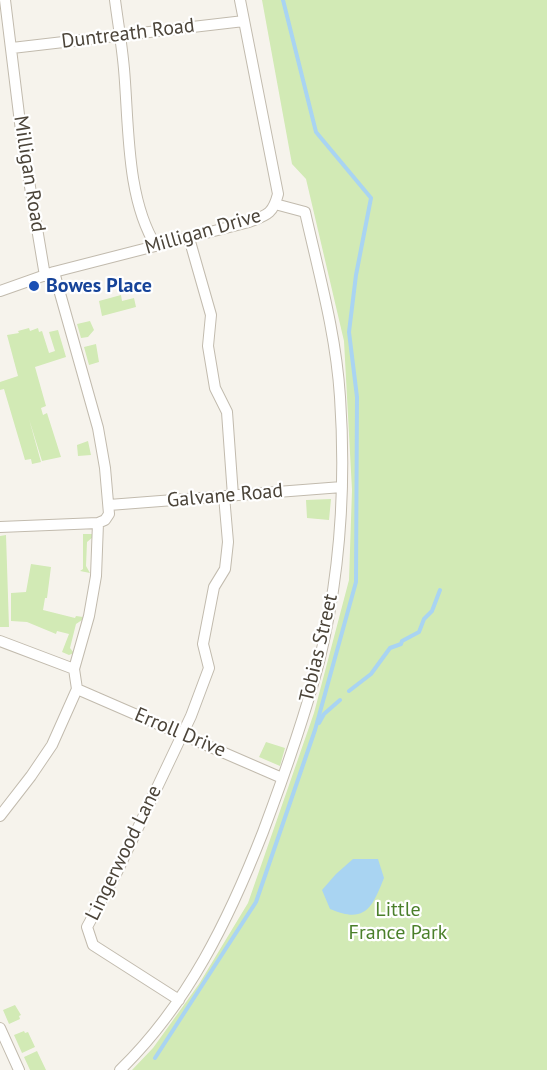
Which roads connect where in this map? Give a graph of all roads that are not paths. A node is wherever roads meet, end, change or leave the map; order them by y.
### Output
1 (5, 0) edge
2 (115, 0) edge
3 (241, 2) edge
4 (244, 21) junction
5 (4, 25) edge
6 (119, 36) junction
7 (12, 48) junction
8 (275, 204) junction
9 (189, 238) junction
10 (156, 246) junction
11 (50, 274) junction
12 (0, 291) edge
13 (342, 486) junction
14 (229, 496) junction
15 (109, 505) junction
16 (98, 523) junction
17 (0, 527) edge
18 (0, 641) edge
19 (74, 669) junction
20 (77, 689) junction
21 (182, 734) junction
22 (282, 778) junction
23 (0, 816) edge
24 (179, 1000) junction
25 (0, 1028) edge
26 (19, 1070) edge
27 (120, 1070) edge

1 - 5 street, Milligan Road
2 - 6 street
3 - 4 street, Milligan Drive
4 - 6 street, Duntreath Road
4 - 8 street, Milligan Drive
5 - 7 street, Milligan Road
6 - 7 street, Duntreath Road
6 - 10 street
7 - 11 street, Milligan Road
8 - 9 street, Milligan Drive
8 - 13 street, Tobias Street
9 - 10 street, Milligan Drive
9 - 14 street, Lingerwood Lane
10 - 11 street, Milligan Drive
11 - 12 street, Milligan Drive
11 - 15 street
13 - 14 street, Galvane Road
13 - 22 street, Tobias Street
14 - 15 street, Galvane Road
14 - 21 street, Lingerwood Lane
15 - 16 street
16 - 17 street
16 - 19 street
18 - 19 street
19 - 20 street
20 - 21 street, Erroll Drive
20 - 23 street
21 - 22 street, Erroll Drive
21 - 24 street, Lingerwood Lane
22 - 24 street, Tobias Street
24 - 27 street, Tobias Street
25 - 26 street

